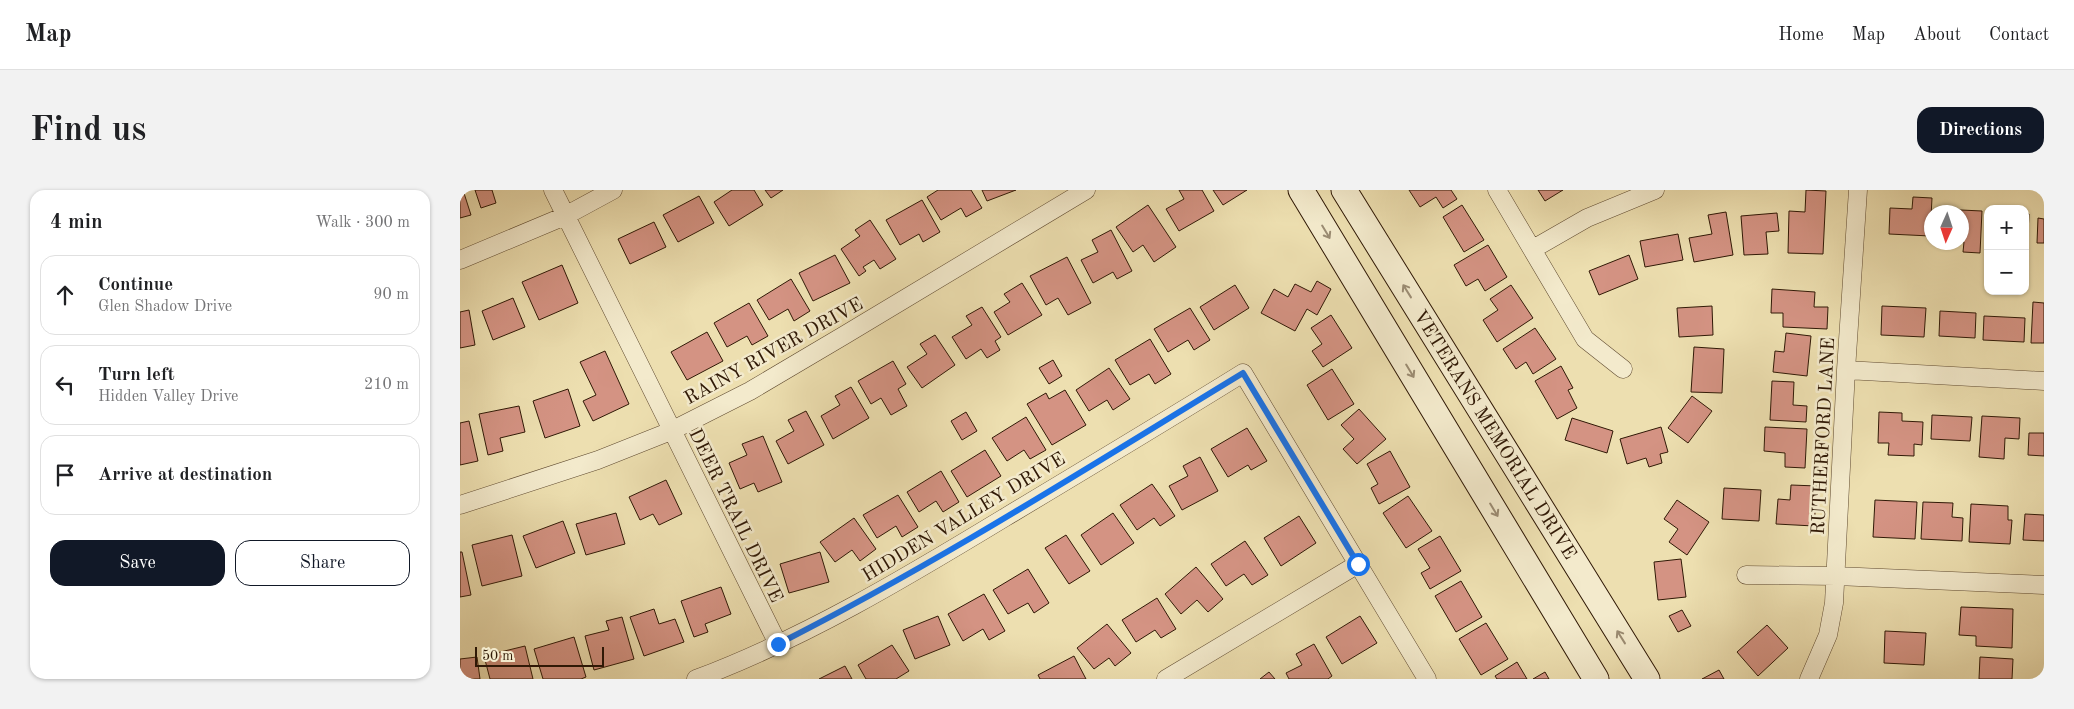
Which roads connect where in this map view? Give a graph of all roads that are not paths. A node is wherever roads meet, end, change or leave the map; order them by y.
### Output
1 (553, 190) edge
2 (614, 190) edge
3 (1086, 190) edge
4 (1301, 190) edge
5 (1344, 190) edge
6 (1497, 190) edge
7 (1655, 190) edge
8 (1858, 190) edge
9 (565, 216) junction
10 (1533, 249) junction
11 (460, 260) edge
12 (1623, 369) dead end
13 (1846, 370) junction
14 (2044, 381) edge
15 (1488, 421) junction
16 (671, 431) junction
17 (1454, 444) junction
18 (460, 505) edge
19 (1358, 564) junction
20 (1746, 575) dead end
21 (1836, 576) junction
22 (2044, 585) edge
23 (778, 644) junction
24 (696, 679) edge
25 (1166, 679) edge
26 (1427, 679) edge
27 (1596, 679) edge
28 (1647, 679) edge
29 (1809, 679) edge

1 - 9 street, DEER TRAIL DRIVE
2 - 9 street
3 - 16 street, RAINY RIVER DRIVE
4 -> 17 main road, VETERANS MEMORIAL DRIVE
15 -> 5 main road, VETERANS MEMORIAL DRIVE
6 - 10 street
7 - 10 street
8 - 13 street, RUTHERFORD LANE
9 - 11 street
9 - 16 street, DEER TRAIL DRIVE
10 - 12 street
13 - 14 street
13 - 21 street, RUTHERFORD LANE
15 - 17 main road
28 -> 15 main road, VETERANS MEMORIAL DRIVE
16 - 18 street, RAINY RIVER DRIVE
16 - 23 street, DEER TRAIL DRIVE
17 -> 27 main road, VETERANS MEMORIAL DRIVE
19 - 23 street, HIDDEN VALLEY DRIVE
19 - 25 street
19 - 26 street
20 - 21 street
21 - 22 street
21 - 29 street, RUTHERFORD LANE
23 - 24 street, HIDDEN VALLEY DRIVE

